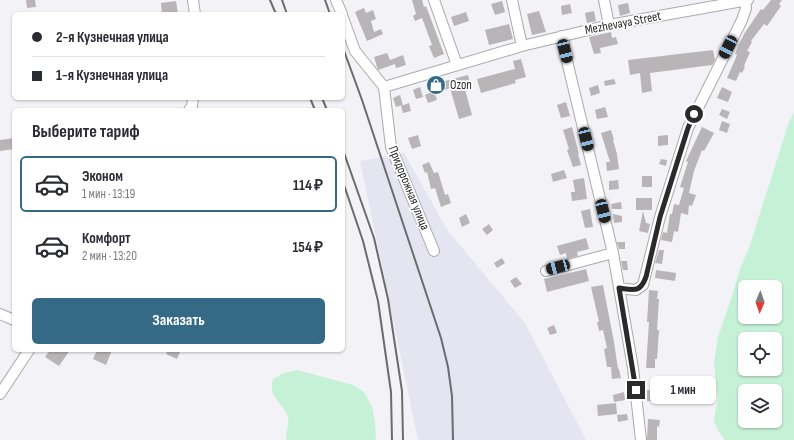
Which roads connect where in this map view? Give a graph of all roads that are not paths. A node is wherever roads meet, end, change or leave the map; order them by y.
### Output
1 (193, 0) edge
2 (336, 0) edge
3 (434, 0) edge
4 (512, 0) edge
5 (604, 0) edge
6 (747, 0) edge
7 (701, 5) edge
8 (194, 12) edge
9 (341, 12) edge
10 (345, 23) edge
11 (609, 25) junction
12 (561, 36) junction
13 (522, 46) junction
14 (457, 65) junction
15 (384, 87) junction
16 (434, 250) dead end
17 (614, 253) junction
18 (546, 271) dead end
19 (619, 288) junction
20 (0, 314) edge
21 (12, 319) edge
22 (28, 352) edge
23 (0, 394) edge
24 (641, 440) edge

1 - 8 street
2 - 9 street
3 - 14 street
4 - 13 street
5 - 11 street
6 - 7 street, Mezhevaya Street
6 - 19 street
7 - 11 street, Mezhevaya Street
10 - 15 street
11 - 12 street, Mezhevaya Street
12 - 13 street, Mezhevaya Street
12 - 17 street
13 - 14 street, Mezhevaya Street
14 - 15 street, Mezhevaya Street
15 - 16 street, Придорожная улица
17 - 18 street
17 - 19 street
19 - 24 street
20 - 21 street
22 - 23 street

